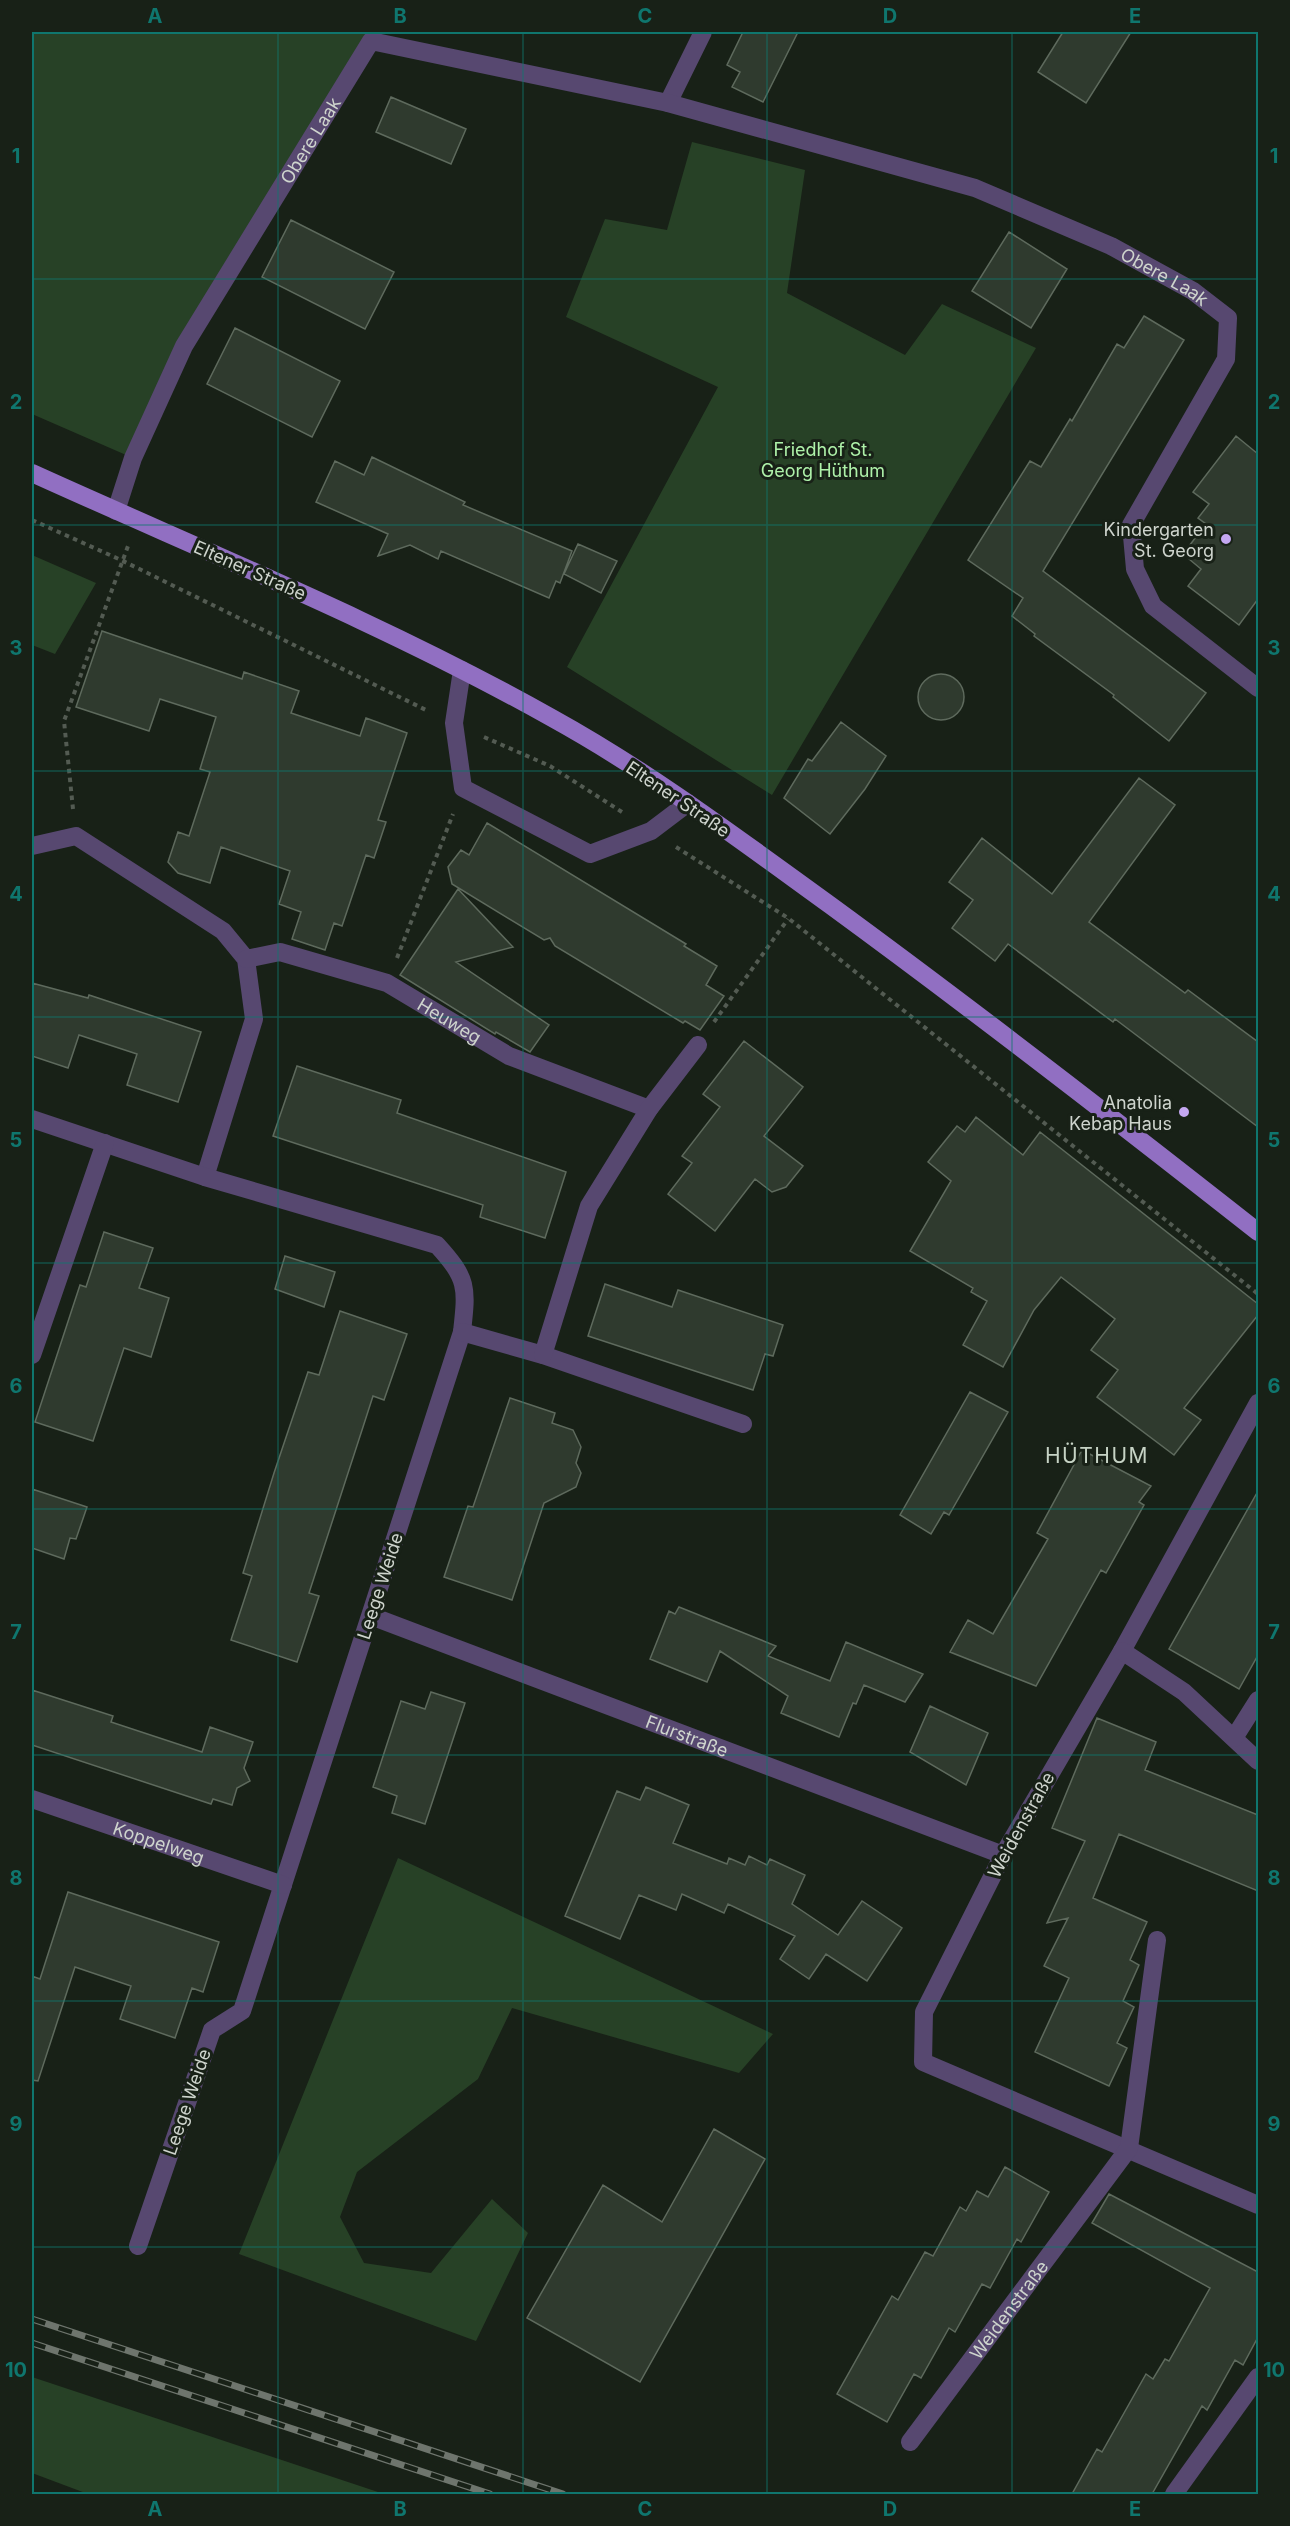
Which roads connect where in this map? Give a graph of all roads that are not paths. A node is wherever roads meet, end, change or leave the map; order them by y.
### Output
1 (703, 32) edge
2 (668, 103) junction
3 (32, 473) edge
4 (116, 511) junction
5 (462, 670) junction
6 (1258, 688) edge
7 (688, 803) junction
8 (32, 846) edge
9 (246, 960) junction
10 (698, 1045) road end
11 (649, 1109) junction
12 (32, 1119) edge
13 (105, 1143) junction
14 (205, 1177) junction
15 (1258, 1232) edge
16 (462, 1332) junction
17 (32, 1355) edge
18 (543, 1355) junction
19 (1258, 1403) edge
20 (743, 1424) dead end
21 (371, 1616) junction
22 (1122, 1651) junction
23 (1258, 1700) edge
24 (1234, 1738) junction
25 (1258, 1761) edge
26 (32, 1802) edge
27 (1003, 1855) junction
28 (283, 1885) junction
29 (1157, 1940) dead end
30 (1129, 2148) junction
31 (1258, 2205) edge
32 (138, 2246) dead end
33 (1258, 2377) edge
34 (910, 2442) dead end
35 (1174, 2494) edge

1 - 2 street
2 - 4 street, Obere Laak
2 - 6 street, Obere Laak
3 - 4 main road, Eltener Straße
4 - 5 main road, Eltener Straße
5 - 7 main road, Eltener Straße
5 - 7 street
7 - 15 main road, Eltener Straße
8 - 9 street
9 - 11 street, Heuweg
9 - 14 street
10 - 11 street
11 - 18 street
12 - 13 street, Leege Weide
13 - 14 street, Leege Weide
13 - 17 street
14 - 16 street, Leege Weide
16 - 18 street
16 - 21 street, Leege Weide
18 - 20 street
19 - 22 street, Weidenstraße
21 - 27 street, Flurstraße
21 - 28 street, Leege Weide
22 - 24 street
22 - 27 street, Weidenstraße
23 - 24 street
24 - 25 street
26 - 28 street, Koppelweg
27 - 30 street, Weidenstraße
28 - 32 street, Leege Weide
29 - 30 street, Weidenstraße
30 - 31 street, Weidenstraße
30 - 34 street, Weidenstraße
33 - 35 street

